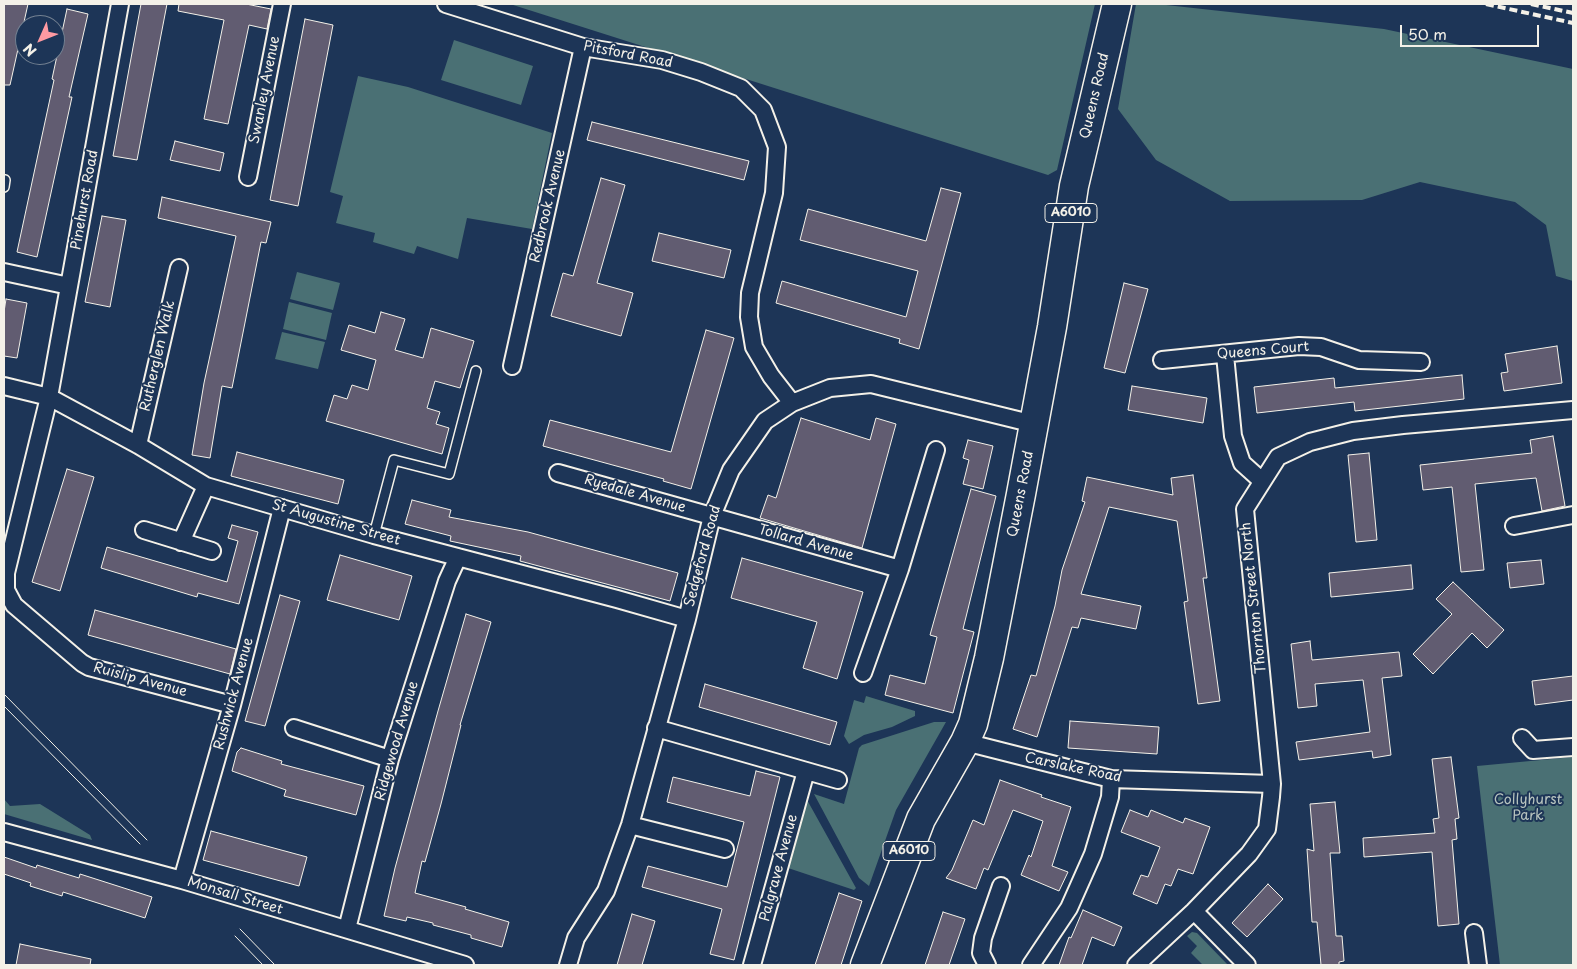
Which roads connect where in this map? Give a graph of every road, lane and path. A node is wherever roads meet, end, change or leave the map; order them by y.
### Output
1 (120, 4) edge
2 (282, 4) edge
3 (446, 4) edge
4 (1117, 4) edge
5 (583, 47) junction
6 (248, 176) dead end
7 (179, 268) dead end
8 (4, 272) edge
9 (69, 286) junction
10 (1225, 355) junction
11 (1162, 360) dead end
12 (1421, 362) dead end
13 (512, 366) dead end
14 (476, 371) dead end
15 (4, 386) edge
16 (49, 397) junction
17 (792, 403) junction
18 (1573, 410) edge
19 (1034, 424) junction
20 (138, 445) junction
21 (936, 450) dead end
22 (558, 473) dead end
23 (1262, 481) junction
24 (206, 486) junction
25 (282, 508) junction
26 (1573, 515) edge
27 (712, 516) junction
28 (1514, 526) dead end
29 (144, 530) dead end
30 (374, 535) junction
31 (181, 542) junction
32 (212, 551) dead end
33 (458, 557) junction
34 (900, 570) junction
35 (686, 619) junction
36 (863, 673) dead end
37 (232, 705) junction
38 (294, 728) dead end
39 (656, 728) junction
40 (1522, 738) dead end
41 (965, 742) junction
42 (1573, 747) edge
43 (390, 759) junction
44 (806, 772) junction
45 (1111, 779) junction
46 (838, 780) dead end
47 (1272, 784) junction
48 (630, 825) junction
49 (4, 832) edge
50 (725, 849) dead end
51 (182, 880) junction
52 (1001, 886) dead end
53 (1194, 911) junction
54 (347, 929) junction
55 (1474, 934) dead end
56 (465, 965) edge
57 (568, 965) edge
58 (752, 965) edge
59 (865, 965) edge
60 (987, 965) edge
61 (1031, 965) edge
62 (1136, 965) edge
63 (1247, 965) edge
64 (1478, 965) edge

1 - 9 street, Pinehurst Road
2 - 6 street, Swanley Avenue
3 - 5 street, Pitsford Road
4 - 19 highway, Queens Road / A6010
5 - 13 street, Redbrook Avenue
5 - 17 street, Pitsford Road
7 - 20 street, Rutherglen Walk
8 - 9 street
9 - 16 street, Pinehurst Road
10 - 11 street, Queens Court
10 - 12 street, Queens Court
10 - 23 street
14 - 30 lane
15 - 16 street, St Augustine Street
16 - 20 street, St Augustine Street
16 - 37 street, Ruislip Avenue
17 - 19 street, Sedgeford Road
17 - 27 street, Sedgeford Road
18 - 23 street, Thornton Street North
19 - 41 highway, Queens Road / A6010
20 - 24 street, St Augustine Street
21 - 34 street
22 - 27 street, Ryedale Avenue
23 - 47 street, Thornton Street North
24 - 25 street, St Augustine Street
24 - 31 street
25 - 30 street, St Augustine Street
25 - 37 street, Rushwick Avenue
26 - 28 street
27 - 34 street, Tollard Avenue
27 - 35 street, Sedgeford Road
29 - 31 street
30 - 33 street, St Augustine Street
31 - 32 street
33 - 35 street, St Augustine Street
33 - 43 street, Ridgewood Avenue
34 - 36 street
35 - 39 street, Sedgeford Road
37 - 51 street, Rushwick Avenue
38 - 43 street
39 - 44 street
39 - 48 street, Sedgeford Road
40 - 42 street
41 - 45 street, Carslake Road
41 - 59 highway, Queens Road / A6010
43 - 54 street, Ridgewood Avenue
44 - 46 street
44 - 58 street, Palgrave Avenue
45 - 47 street, Carslake Road
45 - 61 street
47 - 53 street, Thornton Street North
48 - 50 street
48 - 57 street, Sedgeford Road
49 - 51 street, Monsall Street
51 - 54 street, Monsall Street
52 - 60 street
53 - 62 street, Thornton Street North
53 - 63 street
54 - 56 street, Monsall Street
55 - 64 street

